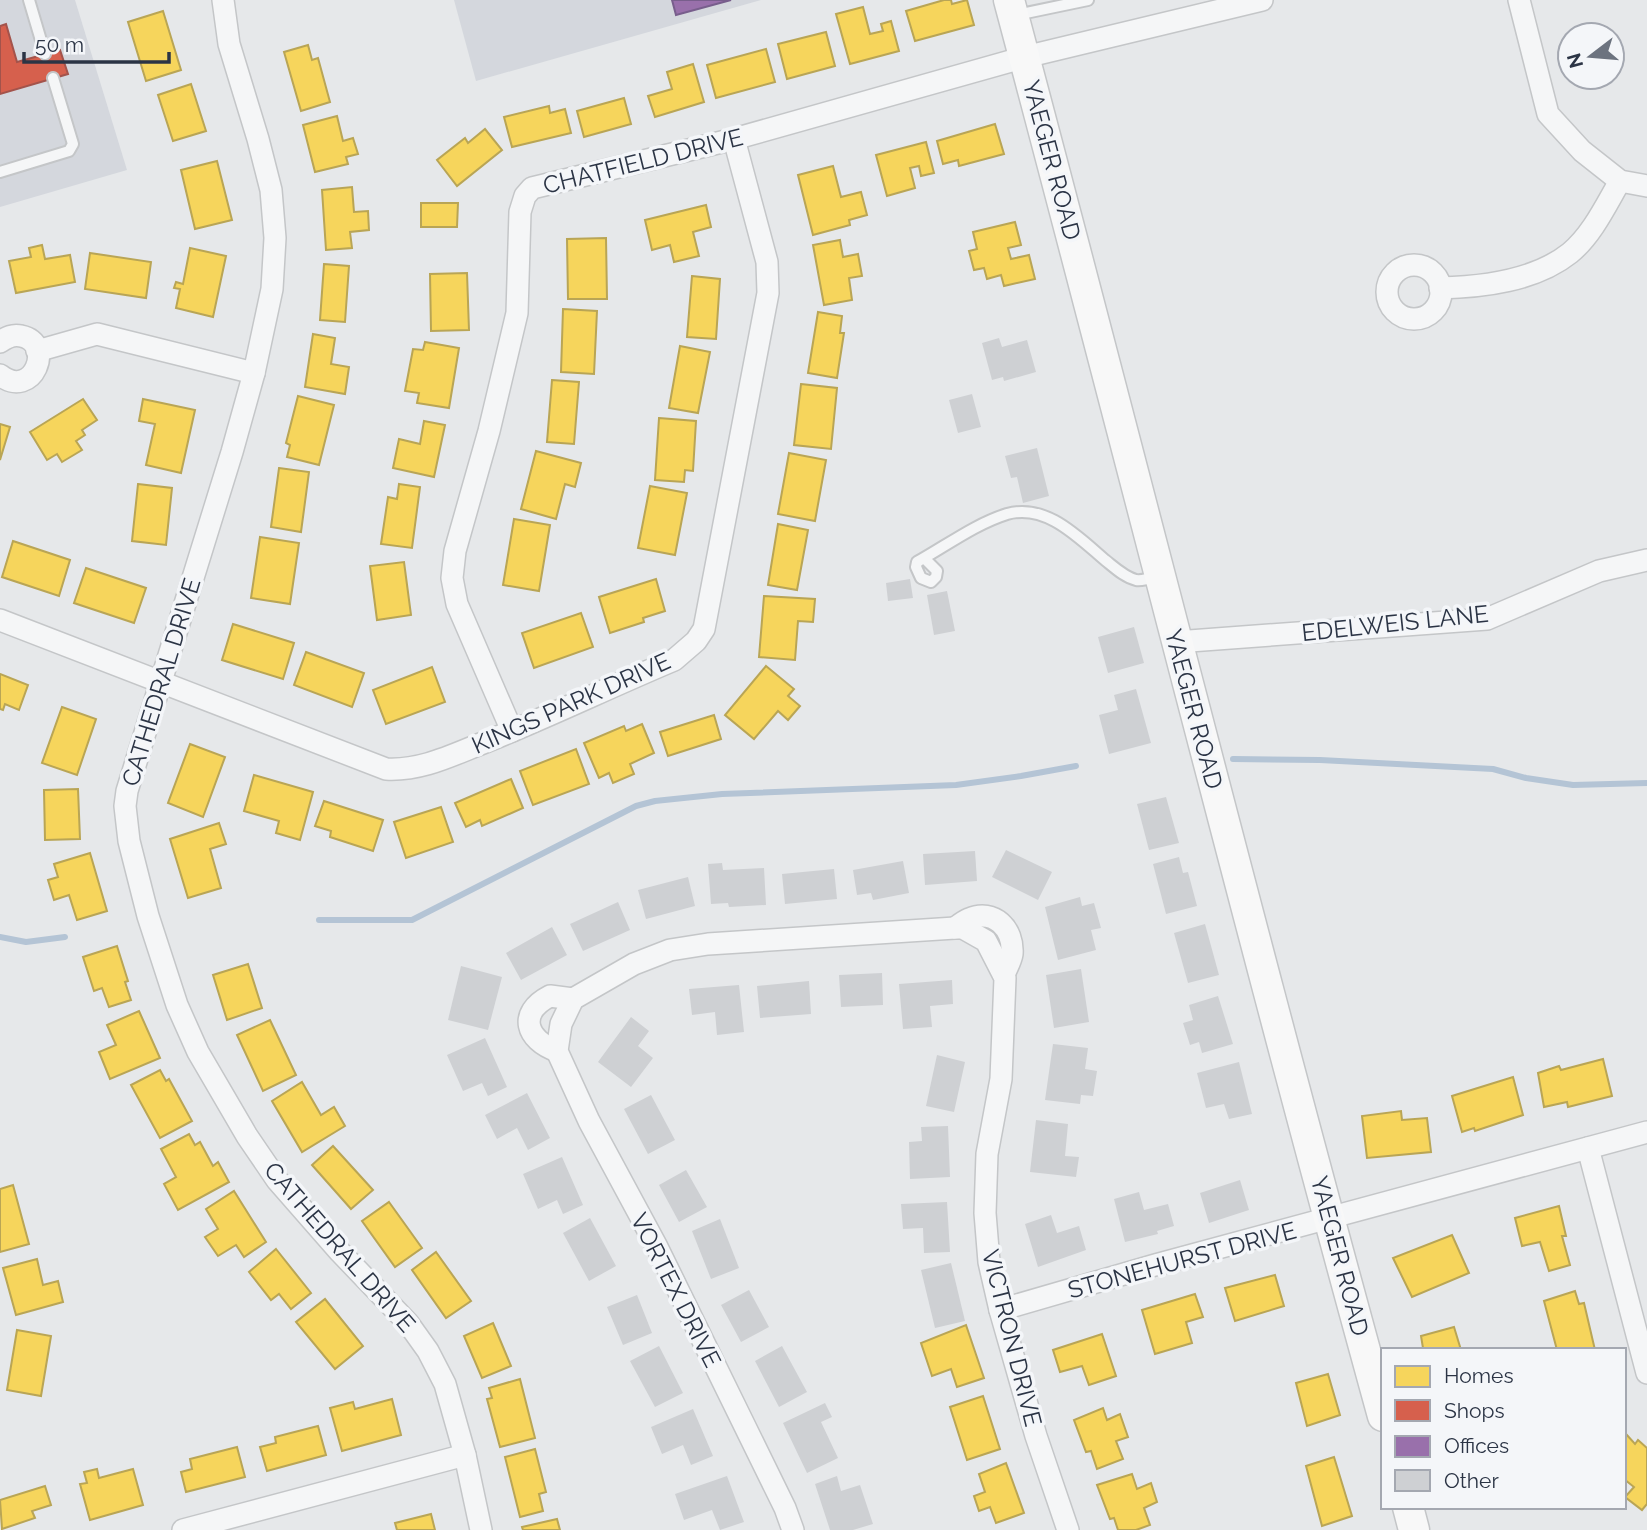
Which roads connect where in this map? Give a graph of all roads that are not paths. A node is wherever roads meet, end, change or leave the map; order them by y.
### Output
1 (29, 0) edge
2 (208, 0) edge
3 (223, 0) edge
4 (1088, 0) edge
5 (1262, 0) edge
6 (1519, 0) edge
7 (1011, 8) edge
8 (229, 44) junction
9 (45, 54) dead end
10 (1025, 57) junction
11 (53, 78) dead end
12 (734, 139) junction
13 (0, 172) edge
14 (1620, 181) junction
15 (1647, 186) edge
16 (1440, 288) dead end
17 (0, 342) edge
18 (37, 351) junction
19 (254, 373) junction
20 (0, 375) edge
21 (924, 558) dead end
22 (1647, 560) edge
23 (1160, 576) junction
24 (0, 620) edge
25 (1176, 642) junction
26 (162, 681) junction
27 (512, 731) junction
28 (955, 928) junction
29 (986, 940) joint
30 (1004, 975) junction
31 (573, 999) junction
32 (557, 1051) junction
33 (1647, 1132) edge
34 (1588, 1148) junction
35 (1330, 1220) junction
36 (1000, 1310) junction
37 (1647, 1373) edge
38 (1381, 1409) edge
39 (465, 1455) junction
40 (1409, 1509) edge
41 (183, 1530) edge
42 (481, 1530) edge
43 (793, 1530) edge
44 (1068, 1530) edge
45 (1414, 1530) edge

1 - 9 lane
2 - 8 street, CATHEDRAL DRIVE
3 - 8 street, CATHEDRAL DRIVE
4 - 7 lane
5 - 10 street, CHATFIELD DRIVE
6 - 14 street
7 - 10 street, YAEGER ROAD
8 - 19 street, CATHEDRAL DRIVE
10 - 12 street, CHATFIELD DRIVE
10 - 23 street, YAEGER ROAD
11 - 13 lane
12 - 27 street, KINGS PARK DRIVE
12 - 27 street, CHATFIELD DRIVE
14 - 15 street
14 - 16 street
17 - 18 street
18 - 19 street
18 - 20 street
19 - 26 street, CATHEDRAL DRIVE
21 - 23 lane
22 - 25 street, EDELWEIS LANE
23 - 25 street, YAEGER ROAD
24 - 26 street, KINGS PARK DRIVE
25 - 35 street, YAEGER ROAD
26 - 27 street, KINGS PARK DRIVE
26 - 39 street, CATHEDRAL DRIVE
28 - 29 street, VORTEX DRIVE
28 - 30 street, VICTRON DRIVE
28 - 31 street, VORTEX DRIVE
29 - 30 street, VICTRON DRIVE
30 - 36 street, VICTRON DRIVE
31 - 32 street
31 - 32 street, VORTEX DRIVE
32 - 43 street, VORTEX DRIVE
33 - 34 street, STONEHURST DRIVE
34 - 35 street, STONEHURST DRIVE
34 - 37 street
35 - 36 street, STONEHURST DRIVE
35 - 38 street, YAEGER ROAD
36 - 44 street, VICTRON DRIVE
39 - 41 street
39 - 42 street, CATHEDRAL DRIVE
40 - 45 street

